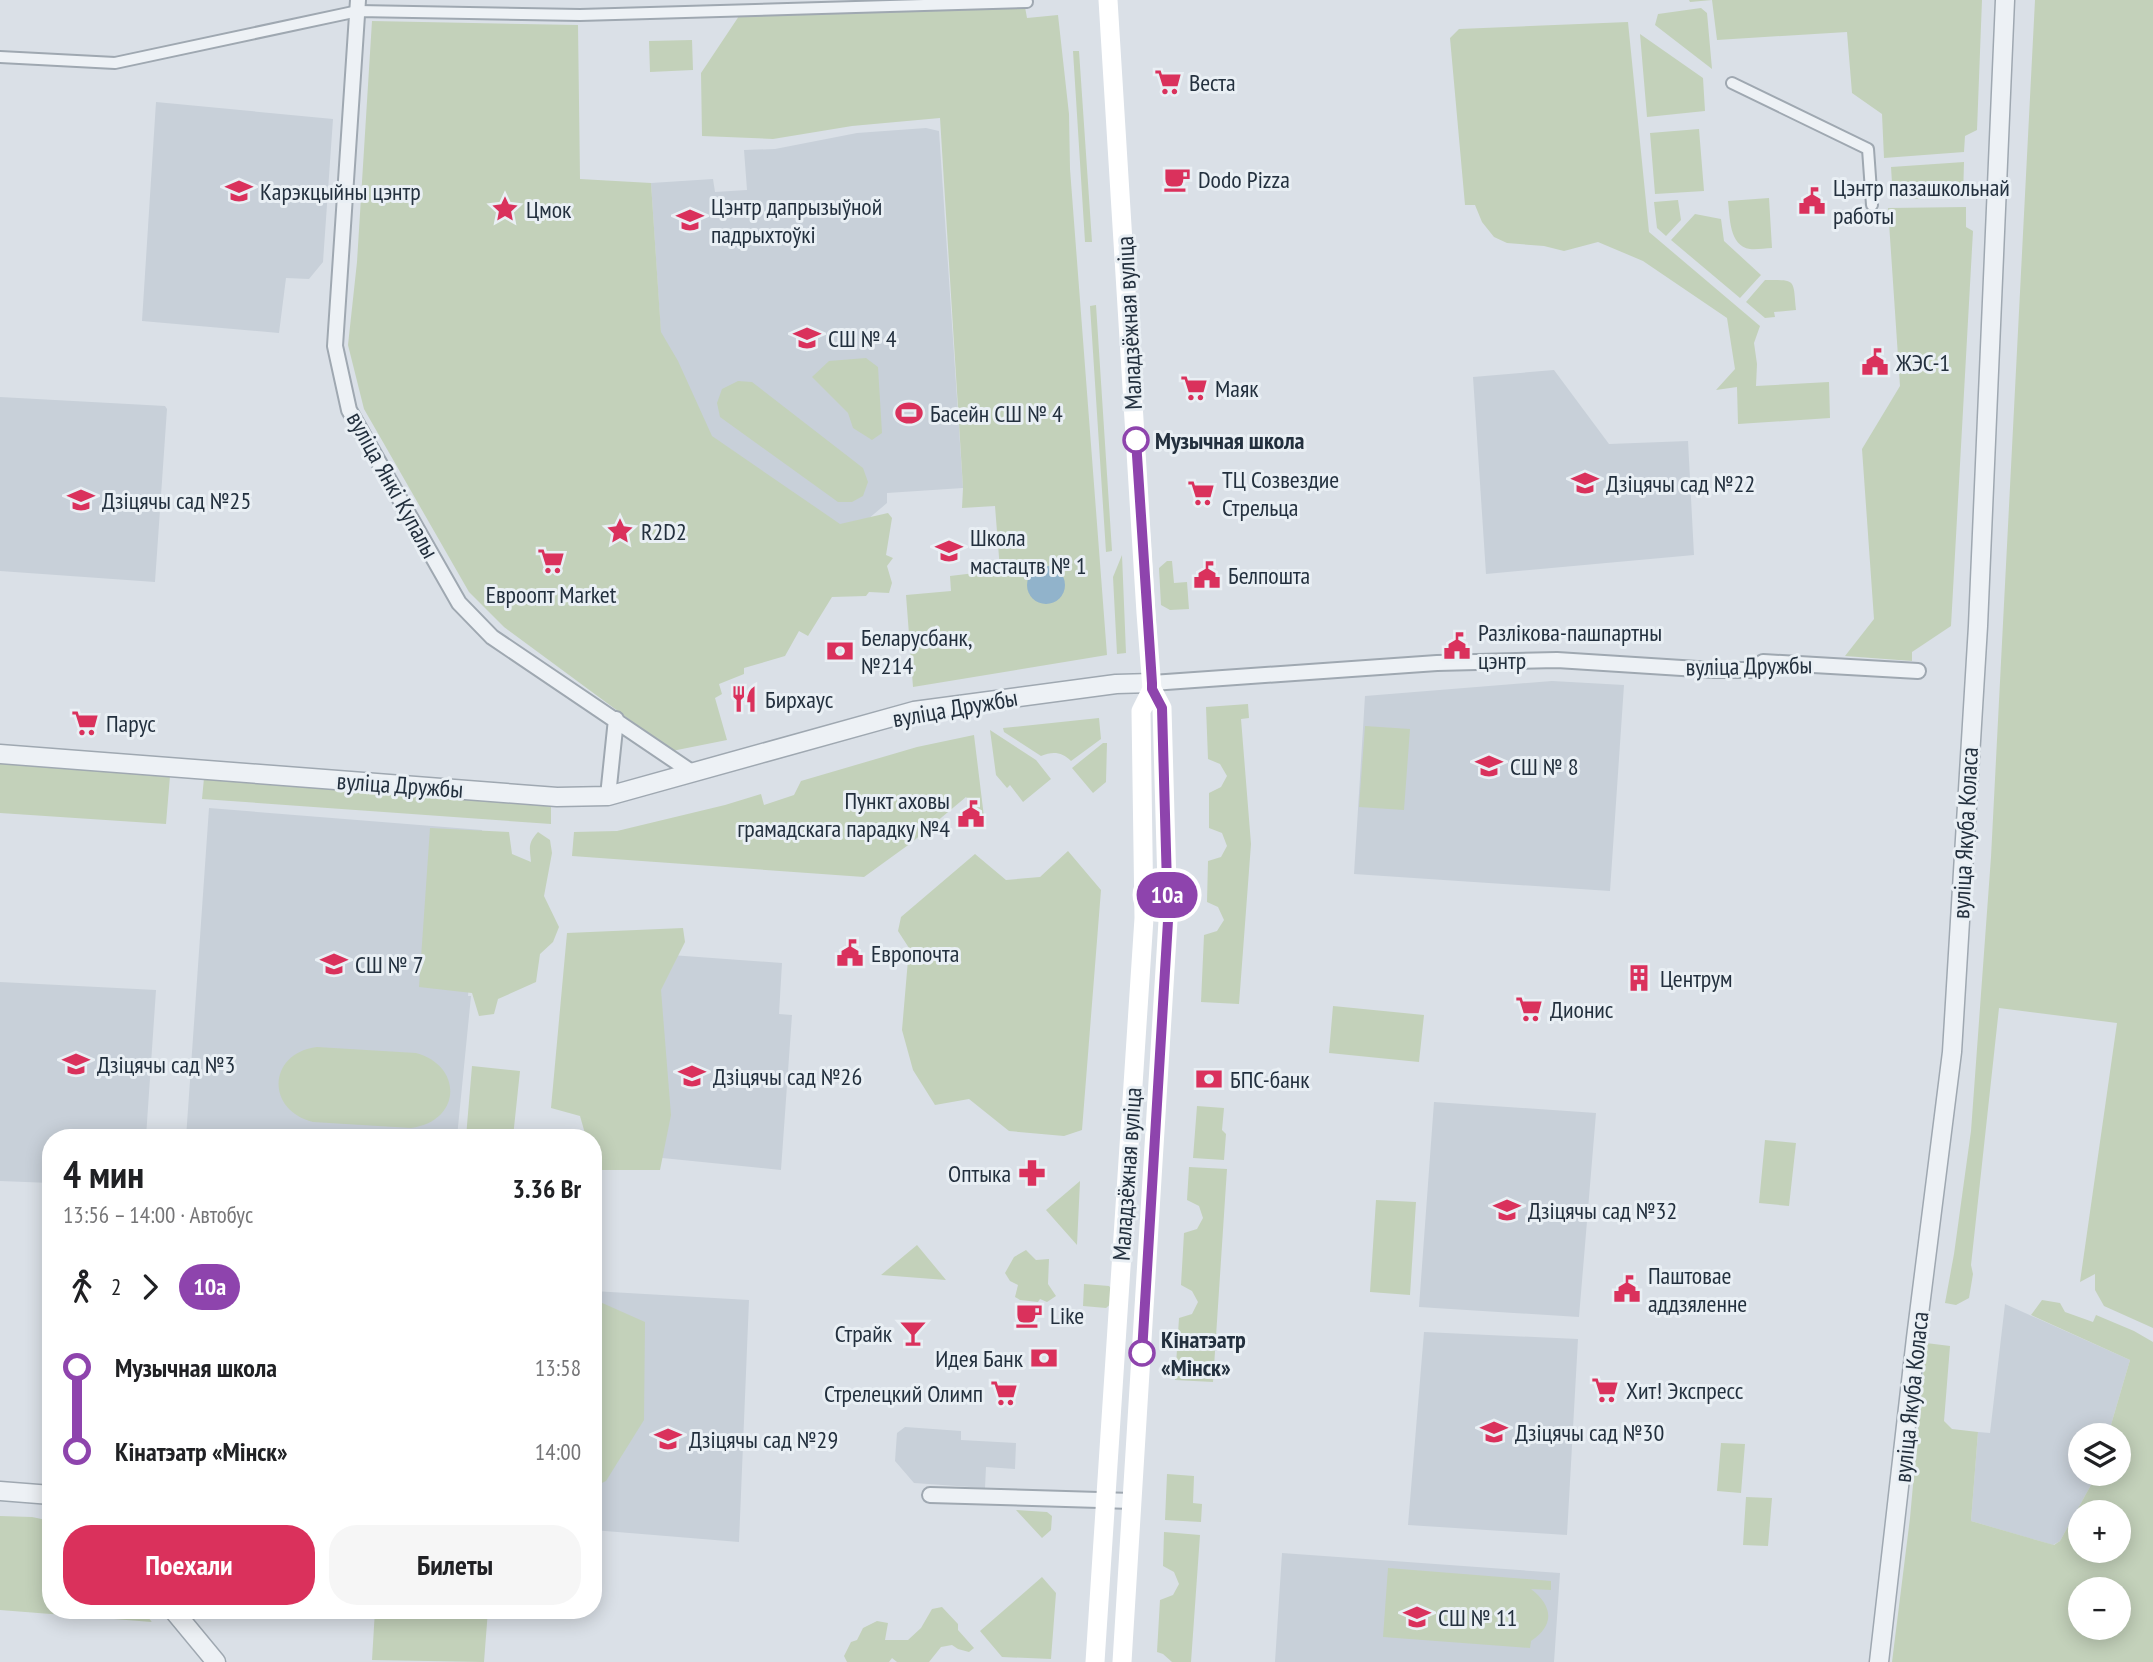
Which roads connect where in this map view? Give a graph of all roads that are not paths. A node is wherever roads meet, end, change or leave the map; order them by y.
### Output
1 (1108, 0) edge
2 (2005, 0) edge
3 (1027, 2) dead end
4 (358, 6) edge
5 (0, 57) edge
6 (1732, 83) dead end
7 (1872, 205) dead end
8 (1918, 671) dead end
9 (1152, 686) junction
10 (616, 719) junction
11 (0, 754) edge
12 (693, 773) junction
13 (608, 796) junction
14 (0, 1492) edge
15 (42, 1494) edge
16 (930, 1495) dead end
17 (1105, 1500) junction
18 (1132, 1501) junction
19 (180, 1619) edge
20 (216, 1662) edge
21 (1095, 1662) edge
22 (1122, 1662) edge
23 (1879, 1662) edge

1 - 9 main road, Маладзёжная вуліца
2 - 23 street, вуліца Якуба Коласа
3 - 4 street
4 - 5 street
4 - 10 street, вуліца Янкі Купалы
6 - 7 street
8 - 9 street, вуліца Дружбы
9 - 12 street, вуліца Дружбы
9 - 17 main road, Маладзёжная вуліца
9 - 18 main road, Маладзёжная вуліца
10 - 12 street, вуліца Янкі Купалы
10 - 13 street
11 - 13 street, вуліца Дружбы
12 - 13 street, вуліца Дружбы
14 - 15 street
16 - 17 street
17 - 18 street
17 - 21 main road, Маладзёжная вуліца
18 - 22 main road, Маладзёжная вуліца
19 - 20 street

